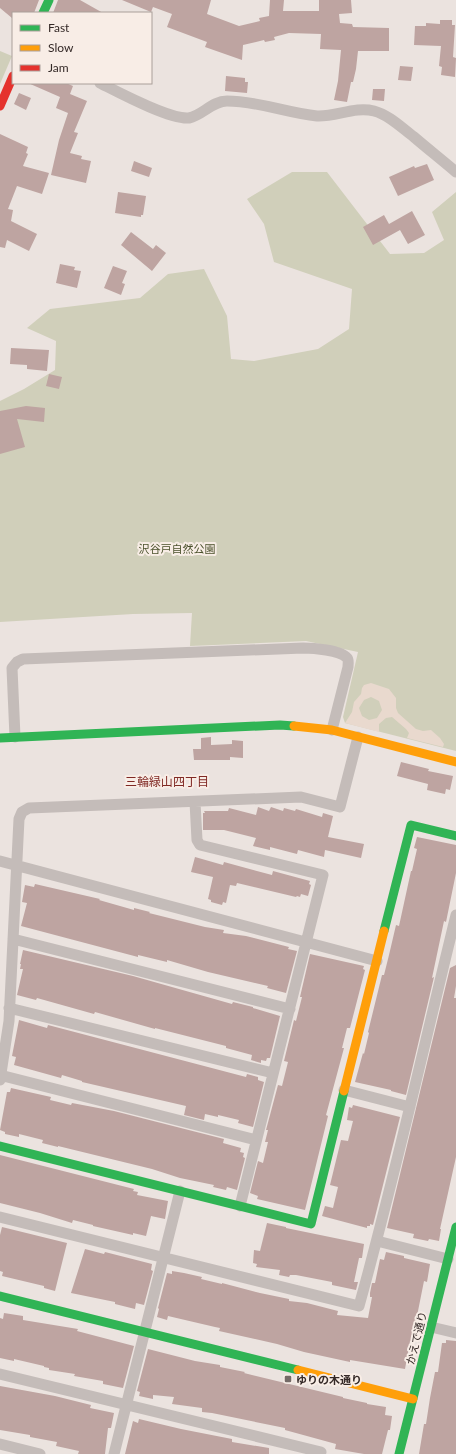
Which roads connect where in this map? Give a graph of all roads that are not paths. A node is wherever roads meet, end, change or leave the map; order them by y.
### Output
1 (49, 0) edge
2 (43, 12) edge
3 (12, 78) edge
4 (102, 84) edge
5 (0, 106) edge
6 (456, 172) edge
7 (332, 730) junction
8 (15, 737) junction
9 (358, 737) junction
10 (0, 738) edge
11 (456, 762) edge
12 (195, 802) junction
13 (456, 836) edge
14 (0, 861) edge
15 (17, 866) junction
16 (456, 915) edge
17 (13, 939) junction
18 (306, 942) junction
19 (451, 955) edge
20 (377, 961) junction
21 (9, 1008) junction
22 (290, 1008) junction
23 (273, 1073) junction
24 (0, 1077) edge
25 (344, 1090) junction
26 (410, 1107) junction
27 (256, 1140) junction
28 (0, 1146) edge
29 (180, 1191) junction
30 (240, 1206) junction
31 (0, 1217) edge
32 (456, 1227) edge
33 (377, 1241) junction
34 (162, 1258) junction
35 (448, 1259) junction
36 (0, 1296) edge
37 (431, 1327) junction
38 (145, 1333) junction
39 (456, 1333) edge
40 (0, 1374) edge
41 (413, 1399) junction
42 (126, 1406) junction
43 (0, 1444) edge
44 (40, 1454) edge
45 (114, 1454) edge
46 (320, 1454) edge
47 (399, 1454) edge

1 - 2 street
3 - 5 street
4 - 6 street
7 - 8 street
7 - 8 street
7 - 9 street
8 - 10 street
9 - 11 street
9 - 12 street
12 - 15 street
12 - 18 street
13 - 20 street
14 - 15 street
15 - 17 street
15 - 18 street
16 - 19 street
17 - 21 street
17 - 22 street
18 - 20 street
18 - 22 street
19 - 26 street
20 - 25 street
21 - 23 street
21 - 24 street
22 - 23 street
23 - 27 street
24 - 27 street
25 - 26 street
25 - 30 street
26 - 33 street
27 - 30 street
28 - 29 street
29 - 30 street
29 - 34 street
31 - 34 street
32 - 35 street, かえで通り
33 - 34 street
33 - 35 street
34 - 38 street
35 - 37 street, かえで通り
36 - 38 street
37 - 39 street
37 - 41 street, かえで通り
38 - 41 street
38 - 42 street
40 - 42 street
41 - 47 street, かえで通り
42 - 45 street
42 - 46 street
43 - 44 street

